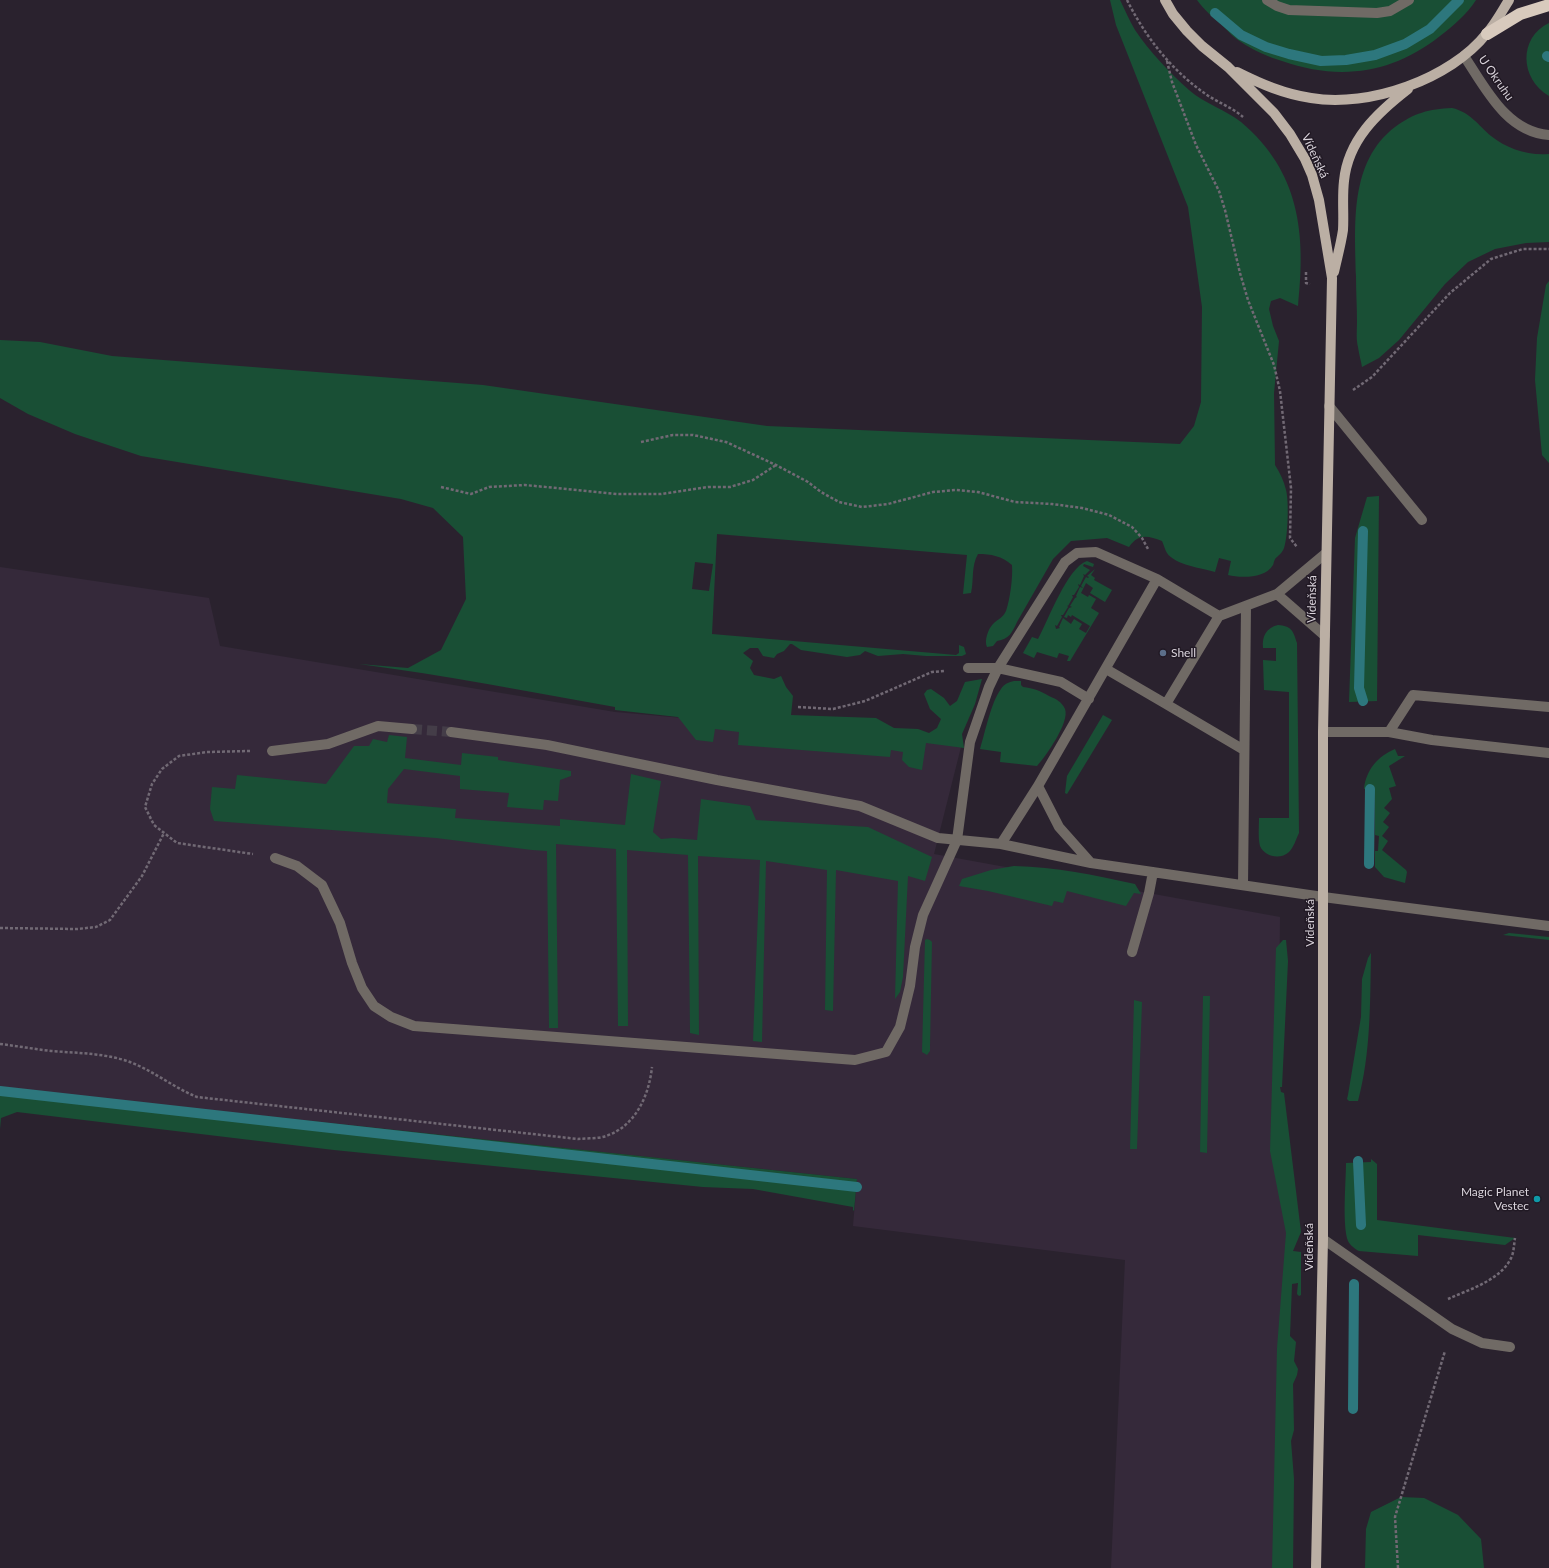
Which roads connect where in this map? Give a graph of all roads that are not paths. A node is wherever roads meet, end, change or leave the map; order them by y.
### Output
1 (1165, 0) edge
2 (1267, 0) edge
3 (1409, 0) edge
4 (1509, 0) edge
5 (1549, 5) edge
6 (1487, 34) junction
7 (1464, 56) junction
8 (1228, 67) junction
9 (1415, 83) junction
10 (1549, 135) edge
11 (1332, 281) junction
12 (1329, 406) junction
13 (1422, 520) dead end
14 (1326, 553) junction
15 (1153, 577) junction
16 (1277, 594) junction
17 (1246, 606) junction
18 (1219, 616) junction
19 (1325, 636) junction
20 (968, 668) road end
21 (998, 668) junction
22 (1106, 669) junction
23 (1089, 699) junction
24 (1166, 704) junction
25 (1549, 707) edge
26 (412, 729) tunnel mouth
27 (451, 732) tunnel mouth
28 (1323, 732) junction
29 (1389, 732) junction
30 (272, 750) road end
31 (1244, 750) junction
32 (1549, 753) edge
33 (1038, 786) junction
34 (956, 840) junction
35 (1001, 844) junction
36 (276, 858) road end
37 (1091, 863) junction
38 (1153, 872) junction
39 (1243, 885) junction
40 (1323, 897) junction
41 (1549, 926) edge
42 (1132, 952) dead end
43 (1323, 1239) junction
44 (1510, 1347) dead end
45 (1316, 1568) edge

1 - 8 main road, Vídeňská
2 - 3 street
4 - 6 main road, Vídeňská
5 - 6 highway
6 - 7 main road, Vídeňská
7 - 9 main road, Vídeňská
7 - 10 street, U Okruhu
8 - 9 main road, Vídeňská
8 - 11 main road, Vídeňská
9 - 11 main road, Vídeňská
11 - 12 main road, Vídeňská
12 - 13 street
12 - 14 main road, Vídeňská
14 - 16 street
14 - 19 main road, Vídeňská
15 - 18 street
15 - 21 street
15 - 22 street
16 - 17 street
16 - 19 street
17 - 18 street
17 - 31 street
18 - 24 street
19 - 28 main road, Vídeňská
20 - 21 street
21 - 23 street
21 - 34 street
22 - 23 street
22 - 24 street
23 - 33 street
24 - 31 street
25 - 29 street
26 - 30 street
27 - 34 street
28 - 29 street
28 - 40 main road, Vídeňská
29 - 32 street
31 - 39 street
33 - 35 street
33 - 37 street
34 - 35 street
34 - 36 street
35 - 37 street
37 - 38 street
38 - 39 street
38 - 42 street
39 - 40 street
40 - 41 street
40 - 43 main road, Vídeňská
43 - 44 street
43 - 45 main road, Vídeňská

